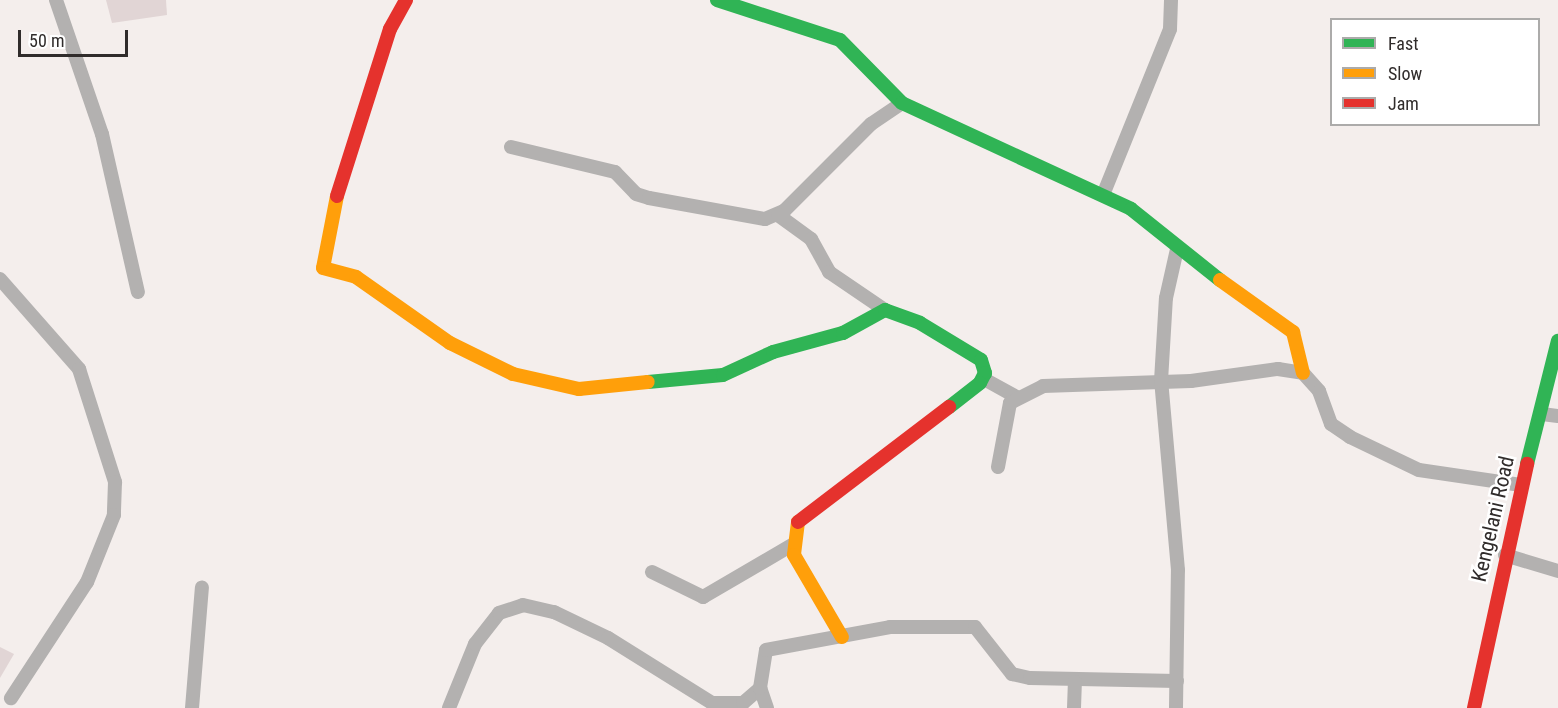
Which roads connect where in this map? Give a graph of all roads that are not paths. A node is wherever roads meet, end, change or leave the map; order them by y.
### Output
1 (56, 0) edge
2 (406, 0) edge
3 (717, 0) edge
4 (1171, 0) edge
5 (902, 103) junction
6 (511, 147) dead end
7 (1103, 195) junction
8 (778, 215) junction
9 (1177, 249) junction
10 (0, 279) edge
11 (138, 292) dead end
12 (885, 309) junction
13 (1558, 341) edge
14 (1303, 373) junction
15 (984, 379) junction
16 (1161, 381) junction
17 (1016, 397) junction
18 (1542, 414) junction
19 (1558, 416) edge
20 (998, 467) dead end
21 (1521, 485) junction
22 (792, 545) junction
23 (1505, 555) junction
24 (1558, 571) edge
25 (652, 572) dead end
26 (202, 587) dead end
27 (842, 637) junction
28 (1177, 681) junction
29 (1075, 682) junction
30 (760, 688) junction
31 (11, 698) dead end
32 (192, 708) edge
33 (449, 708) edge
34 (766, 708) edge
35 (1074, 708) edge
36 (1176, 708) edge
37 (1474, 708) edge

1 - 11 street
2 - 12 street
3 - 5 street
4 - 7 street
5 - 7 street
5 - 8 street
6 - 8 street
7 - 9 street
8 - 12 street
9 - 14 street
9 - 16 street
10 - 31 street
12 - 15 street
13 - 18 street, Kengelani Road
14 - 16 street
14 - 21 street
15 - 17 street
15 - 22 street
16 - 17 street
16 - 28 street
17 - 20 street
18 - 19 street
18 - 21 street, Kengelani Road
21 - 23 street, Kengelani Road
22 - 25 street
22 - 27 street
23 - 24 street
23 - 37 street, Kengelani Road
26 - 32 street
27 - 29 street
27 - 30 street
28 - 29 street
28 - 36 street
29 - 35 street
30 - 33 street
30 - 34 street

